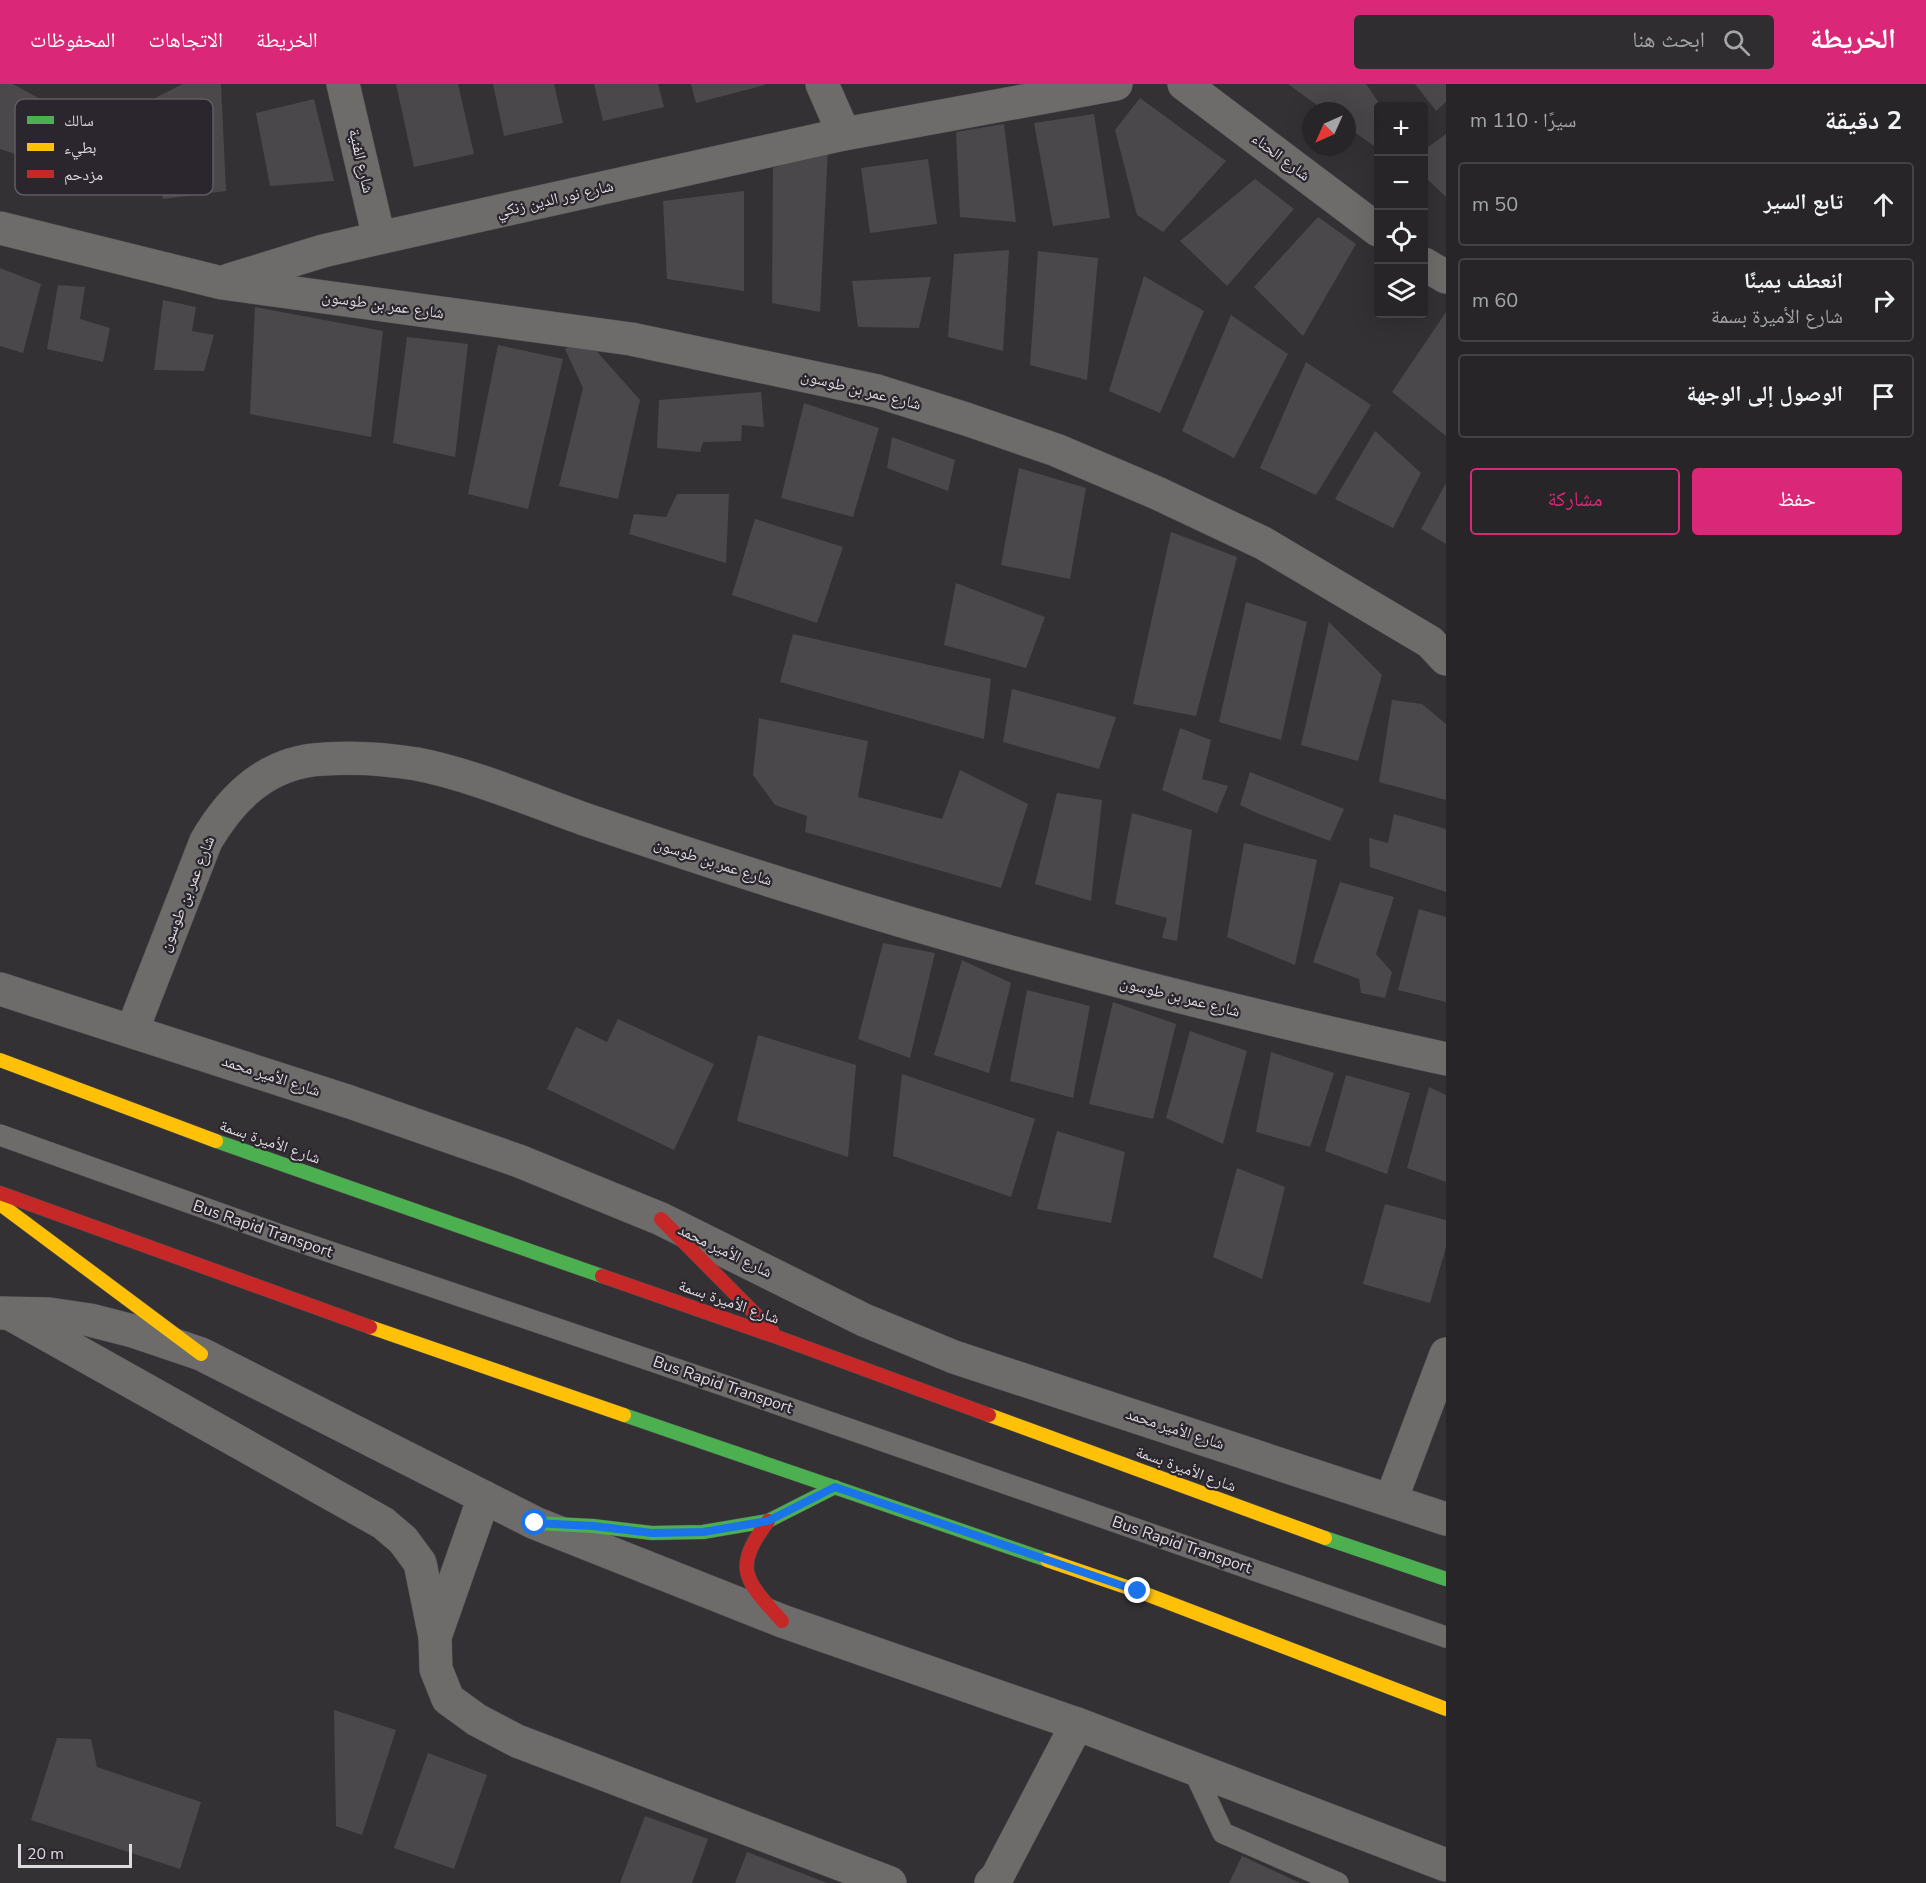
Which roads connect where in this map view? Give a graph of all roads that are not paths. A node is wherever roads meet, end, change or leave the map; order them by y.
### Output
1 (343, 84) edge
2 (822, 84) edge
3 (1116, 84) edge
4 (1184, 84) edge
5 (844, 134) junction
6 (1374, 227) edge
7 (0, 228) edge
8 (379, 238) junction
9 (1428, 267) edge
10 (1446, 278) edge
11 (222, 283) junction
12 (1441, 648) edge
13 (0, 989) edge
14 (132, 1031) junction
15 (1446, 1059) edge
16 (0, 1060) edge
17 (0, 1135) edge
18 (0, 1193) edge
19 (0, 1204) edge
20 (661, 1219) junction
21 (5, 1313) edge
22 (777, 1337) junction
23 (201, 1354) junction
24 (1446, 1354) edge
25 (835, 1487) junction
26 (484, 1497) junction
27 (1391, 1500) junction
28 (1446, 1519) edge
29 (768, 1521) junction
30 (535, 1523) junction
31 (1446, 1579) edge
32 (782, 1621) junction
33 (435, 1637) junction
34 (1446, 1637) edge
35 (1446, 1709) edge
36 (1077, 1724) junction
37 (1193, 1769) junction
38 (1446, 1865) edge
39 (890, 1883) edge
40 (991, 1883) edge
41 (1338, 1883) edge

1 - 8 street, شارع الفنية
2 - 5 street
3 - 5 street, شارع نور الدين زنكي
4 - 6 street, شارع الحناء
5 - 8 street, شارع نور الدين زنكي
7 - 11 street
8 - 11 street, شارع نور الدين زنكي
9 - 10 street
11 - 12 street, شارع عمر بن طوسون
13 - 14 street, شارع الأمير محمد
14 - 15 street, شارع عمر بن طوسون
14 - 20 street, شارع الأمير محمد
16 - 22 main road, شارع الأميرة بسمة
17 - 34 lane, Bus Rapid Transport
18 - 25 main road
19 - 23 main road
20 - 22 main road
20 - 27 street, شارع الأمير محمد
21 - 23 street
21 - 33 street
22 - 31 main road, شارع الأميرة بسمة
23 - 26 street
24 - 27 street
25 - 29 main road
25 - 35 main road
26 - 30 street
26 - 33 street
27 - 28 street, شارع الأمير محمد
29 - 30 main road
29 - 32 main road
30 - 32 street
32 - 36 street
33 - 39 street
36 - 37 street
36 - 40 street
37 - 38 street
37 - 41 lane

